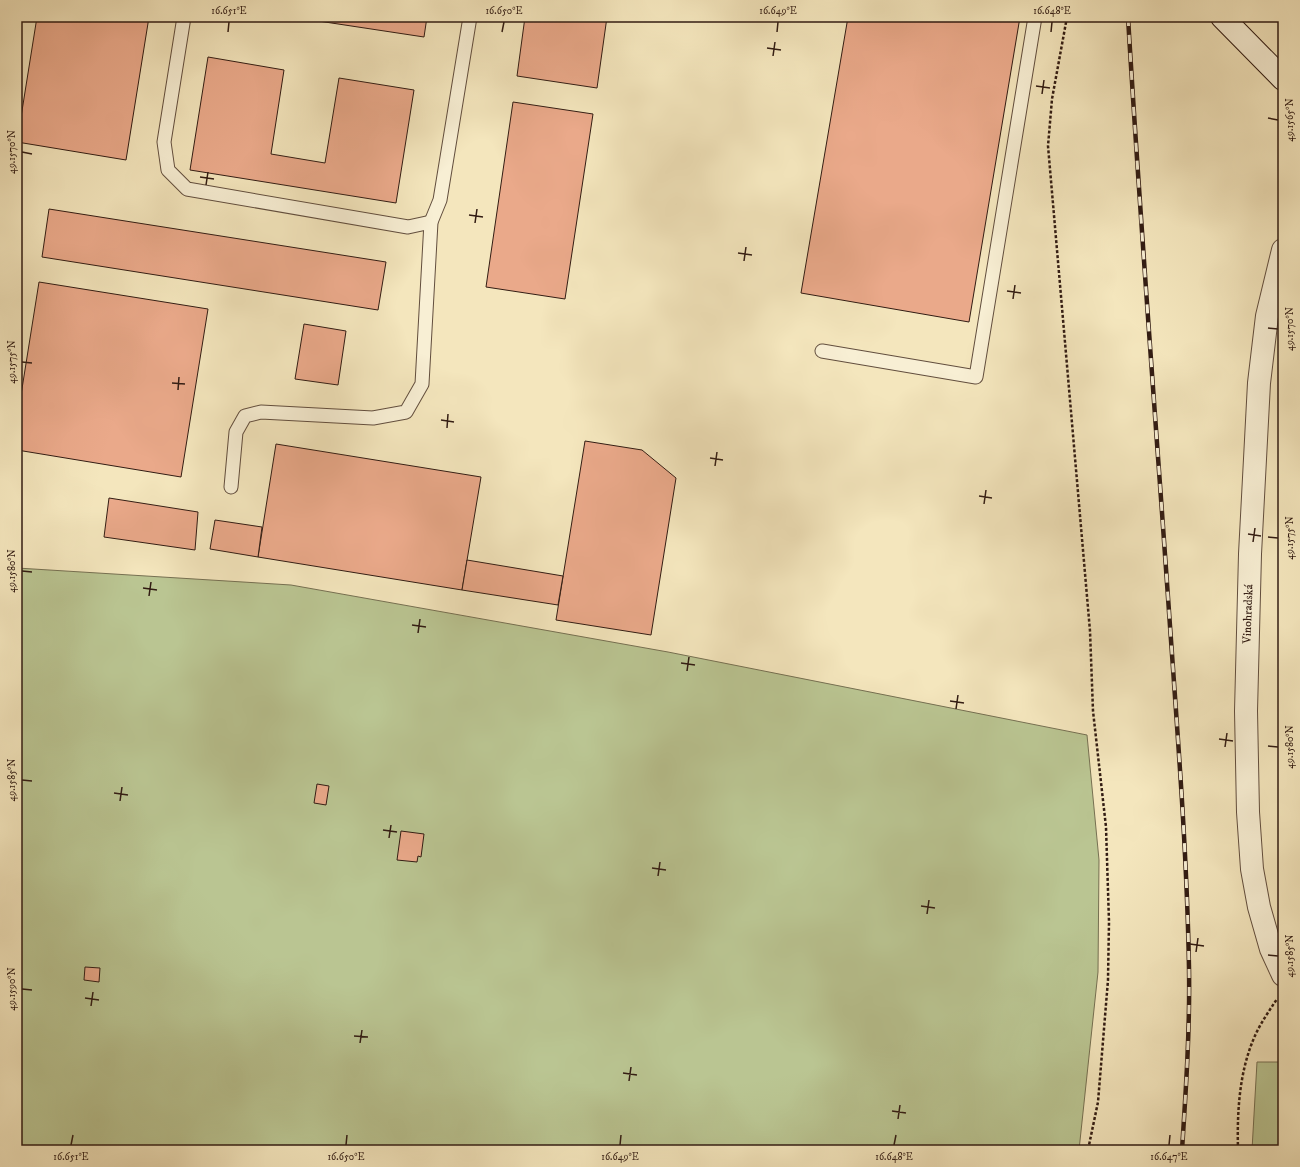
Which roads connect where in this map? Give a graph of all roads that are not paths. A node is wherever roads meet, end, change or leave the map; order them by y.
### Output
1 (184, 17) edge
2 (470, 17) edge
3 (1035, 17) edge
4 (1222, 17) edge
5 (1283, 80) edge
6 (431, 222) junction
7 (1283, 250) edge
8 (822, 351) dead end
9 (231, 487) dead end
10 (1281, 985) edge

1 - 6 lane
2 - 6 lane
3 - 8 lane
4 - 5 street
6 - 9 lane
7 - 10 street, Vinohradská

